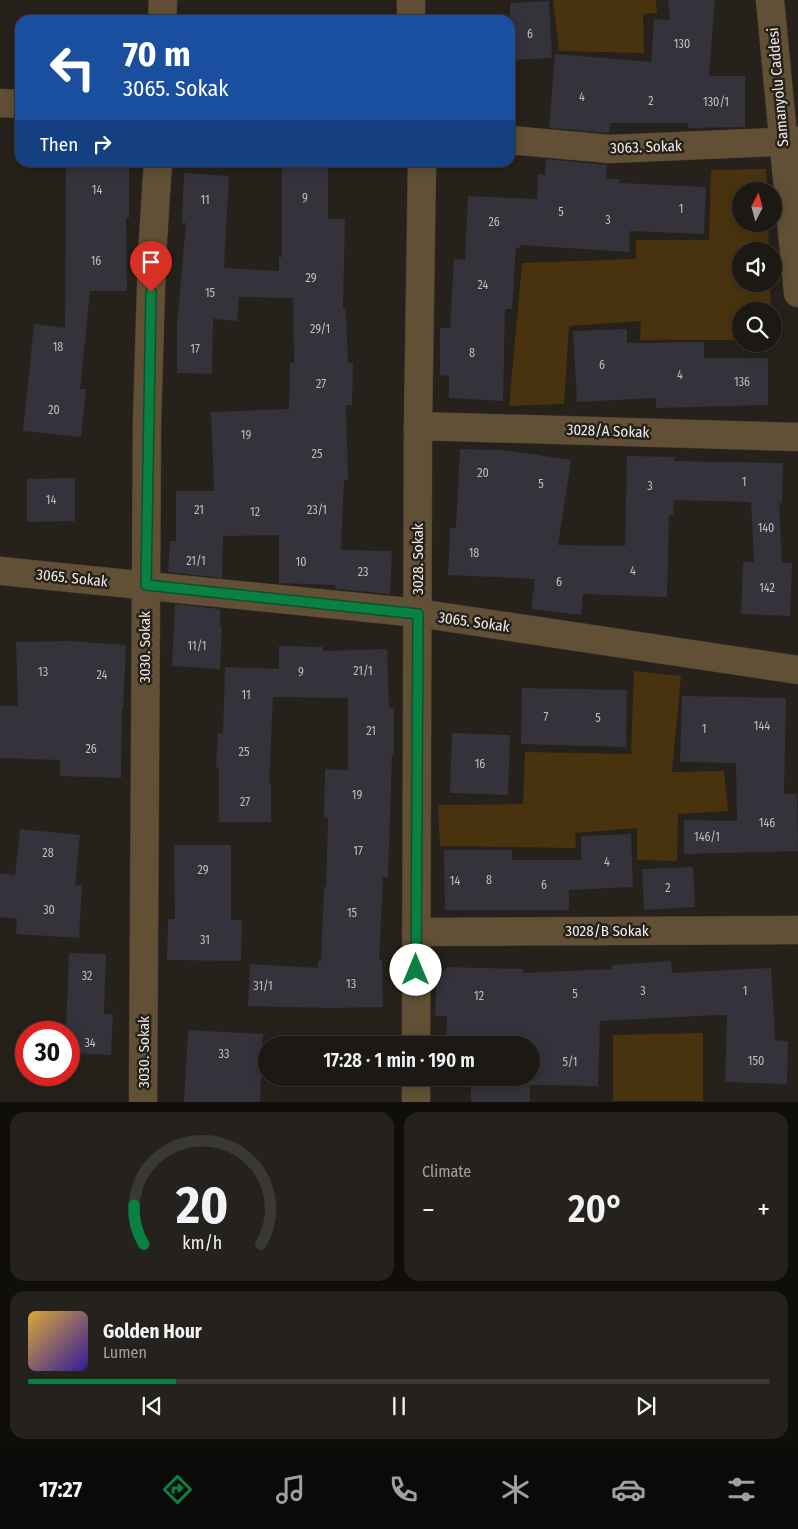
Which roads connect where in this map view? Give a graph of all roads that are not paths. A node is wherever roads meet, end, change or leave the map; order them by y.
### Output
1 (163, 0) edge
2 (411, 0) edge
3 (770, 0) edge
4 (162, 15) edge
5 (411, 15) edge
6 (0, 103) edge
7 (15, 104) edge
8 (515, 140) edge
9 (790, 142) edge
10 (158, 167) edge
11 (422, 167) edge
12 (798, 293) edge
13 (418, 426) junction
14 (798, 436) edge
15 (0, 571) edge
16 (146, 585) junction
17 (418, 614) junction
18 (798, 670) edge
19 (798, 930) edge
20 (416, 932) junction
21 (416, 1036) edge
22 (416, 1086) edge
23 (144, 1102) edge
24 (416, 1102) edge

1 - 4 street
2 - 5 street
3 - 9 street, Samanyolu Caddesi
6 - 7 street
8 - 9 street, 3063. Sokak
9 - 12 street, Samanyolu Caddesi
10 - 16 street, 3030. Sokak
11 - 13 street, 3028. Sokak
13 - 14 street, 3028/A Sokak
13 - 17 street, 3028. Sokak
15 - 16 street, 3065. Sokak
16 - 17 street, 3065. Sokak
16 - 23 street, 3030. Sokak
17 - 18 street, 3065. Sokak
17 - 20 street, 3028. Sokak
19 - 20 street, 3028/B Sokak
20 - 21 street, 3028. Sokak
22 - 24 street

